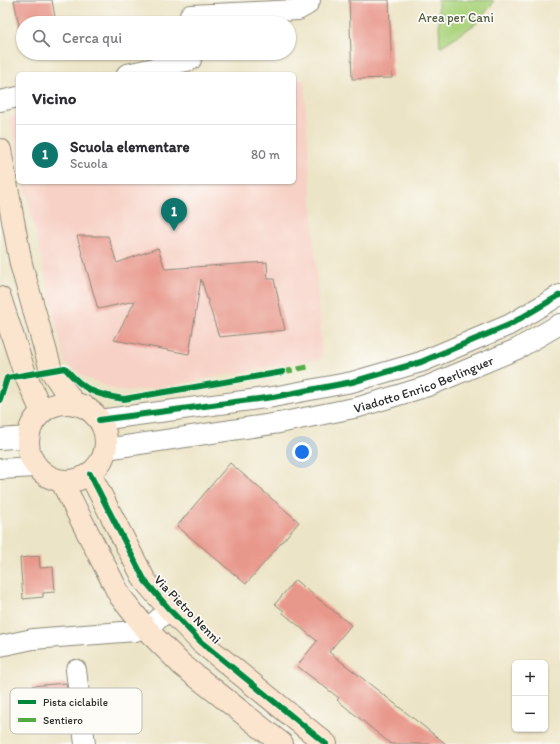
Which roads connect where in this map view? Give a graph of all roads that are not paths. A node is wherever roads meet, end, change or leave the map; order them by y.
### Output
1 (310, 0) edge
2 (190, 16) edge
3 (191, 60) edge
4 (136, 72) edge
5 (16, 97) edge
6 (0, 101) edge
7 (0, 150) edge
8 (560, 295) edge
9 (0, 298) edge
10 (560, 324) edge
11 (273, 397) junction
12 (74, 404) junction
13 (42, 412) junction
14 (99, 420) junction
15 (279, 423) junction
16 (27, 437) junction
17 (0, 439) edge
18 (106, 449) junction
19 (35, 466) junction
20 (0, 469) edge
21 (90, 474) junction
22 (62, 482) junction
23 (169, 609) junction
24 (145, 627) junction
25 (0, 646) edge
26 (76, 670) dead end
27 (78, 688) edge
28 (84, 734) edge
29 (279, 743) edge
30 (85, 744) edge
31 (326, 744) edge

1 - 2 street
3 - 4 street
5 - 6 street
7 - 12 street
8 - 11 street, Viadotto Enrico Berlinguer
9 - 13 street
10 - 15 street, Viadotto Enrico Berlinguer
11 - 14 street, Viadotto Enrico Berlinguer
11 - 15 street
12 - 13 street
12 - 14 street
13 - 16 street
14 - 18 street
15 - 18 street, Viadotto Enrico Berlinguer
16 - 17 street
16 - 19 street
18 - 21 street
19 - 20 street
19 - 22 street
21 - 22 street
21 - 23 street, Via Pietro Nenni
22 - 24 street
23 - 24 street
23 - 31 street, Via Pietro Nenni
24 - 25 street
24 - 29 street
26 - 27 street
28 - 30 street

